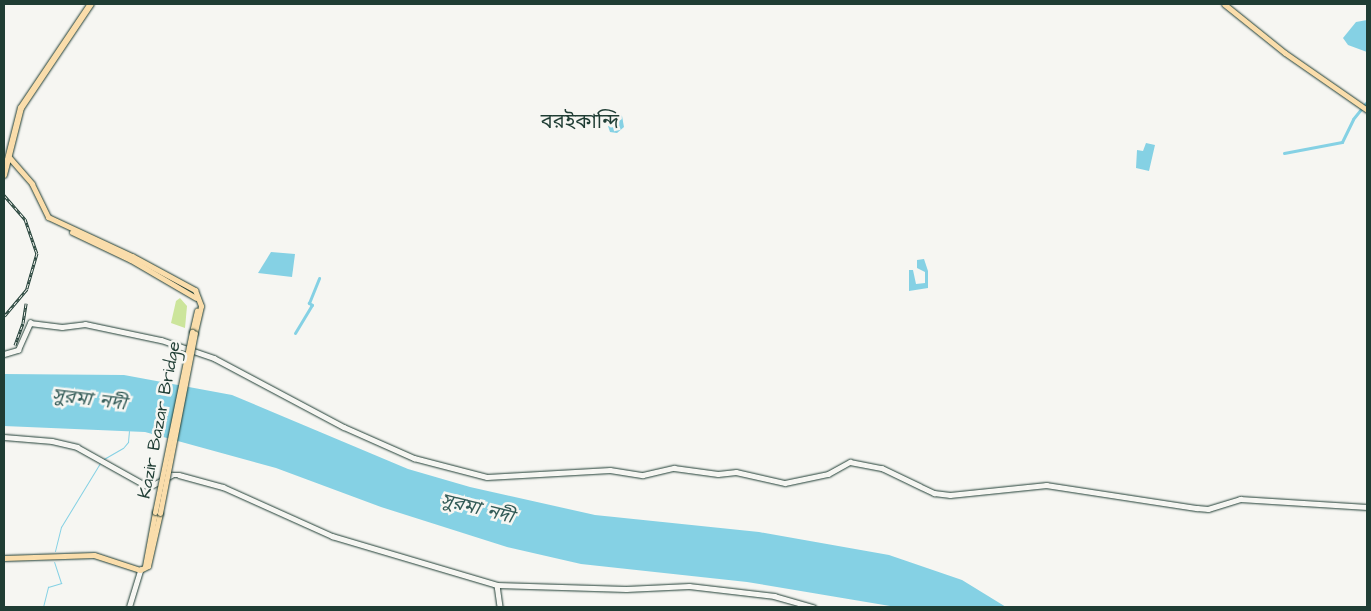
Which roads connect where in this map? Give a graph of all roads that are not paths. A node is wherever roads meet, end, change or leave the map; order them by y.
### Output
1 (91, 4) edge
2 (1224, 4) edge
3 (1367, 110) edge
4 (8, 156) junction
5 (6, 164) junction
6 (4, 175) edge
7 (194, 333) junction
8 (4, 354) edge
9 (4, 437) edge
10 (1367, 507) edge
11 (4, 558) edge
12 (142, 569) junction
13 (497, 585) junction
14 (128, 607) edge
15 (500, 607) edge
16 (813, 607) edge

1 - 4 highway
2 - 3 main road
4 - 5 highway
4 - 7 main road
5 - 6 highway
5 - 7 main road
7 - 12 main road, bridge
8 - 10 street
9 - 13 street
11 - 12 main road
12 - 14 street
13 - 15 street
13 - 16 street

